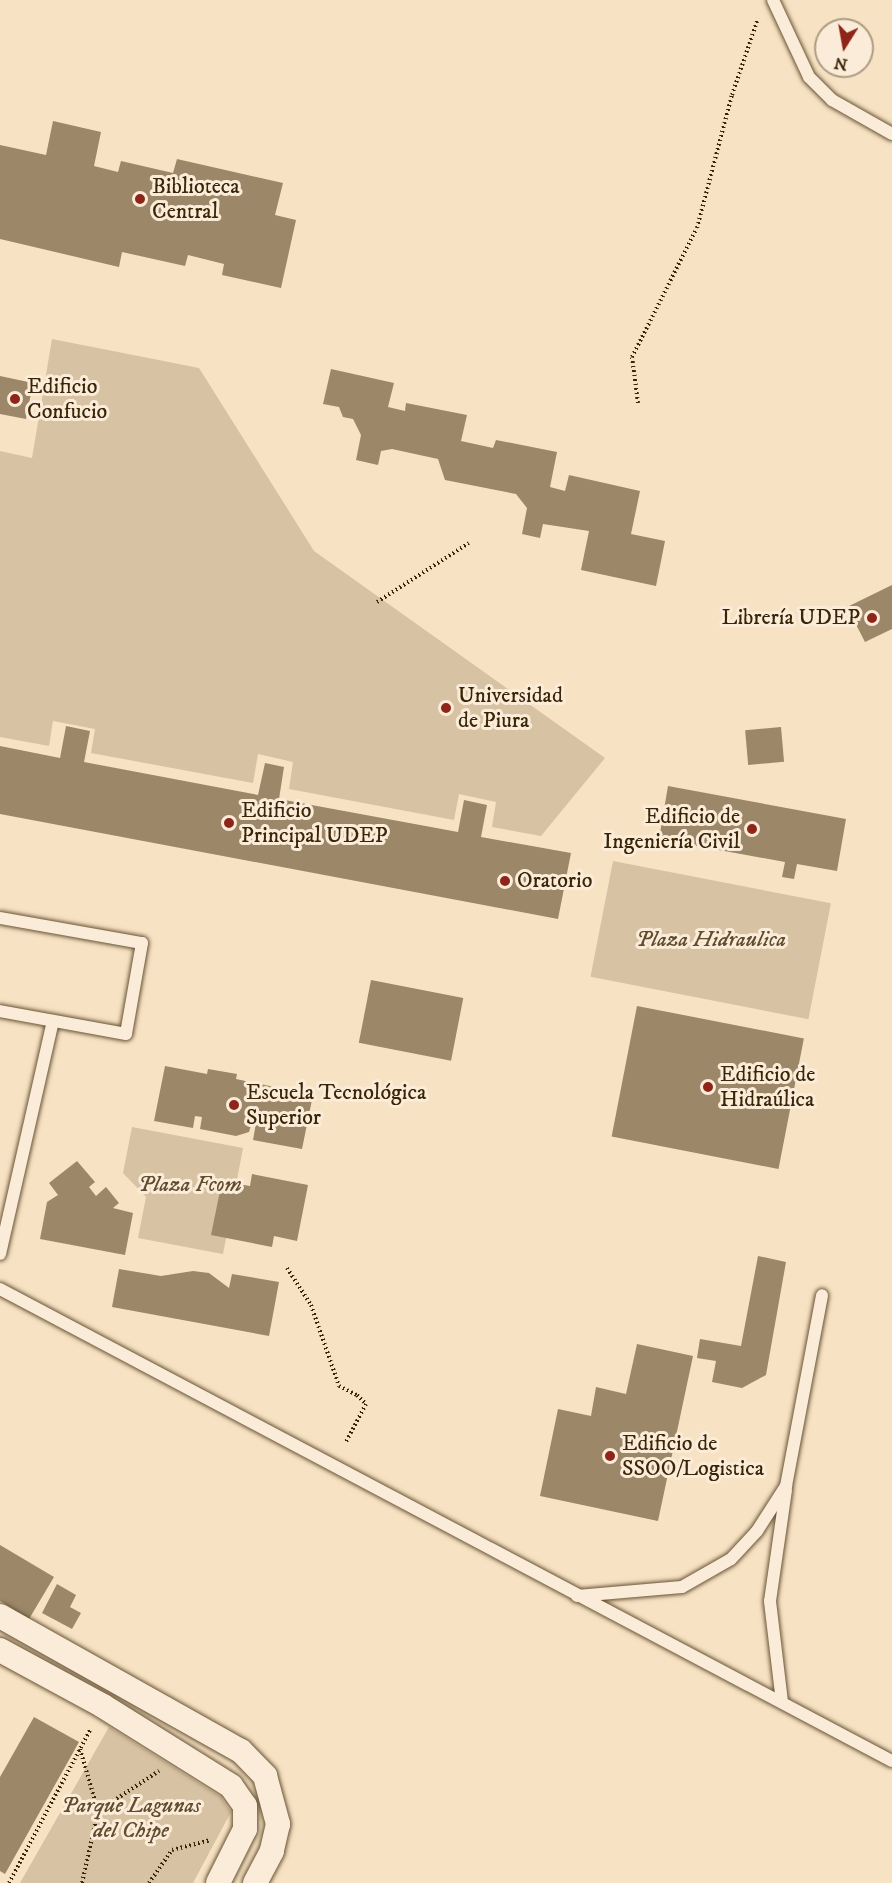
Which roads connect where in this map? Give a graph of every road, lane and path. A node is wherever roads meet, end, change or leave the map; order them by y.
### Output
1 (773, 0) edge
2 (760, 10) dead end
3 (892, 134) edge
4 (638, 403) dead end
5 (469, 543) dead end
6 (377, 602) dead end
7 (0, 918) edge
8 (0, 1011) edge
9 (53, 1021) junction
10 (0, 1254) edge
11 (287, 1268) dead end
12 (0, 1289) edge
13 (822, 1295) dead end
14 (346, 1442) dead end
15 (786, 1486) junction
16 (576, 1596) junction
17 (0, 1616) edge
18 (0, 1650) edge
19 (782, 1702) junction
20 (103, 1706) junction
21 (90, 1730) junction
22 (100, 1736) dead end
23 (80, 1749) junction
24 (892, 1761) edge
25 (149, 1765) dead end
26 (159, 1771) junction
27 (169, 1777) dead end
28 (98, 1811) junction
29 (211, 1848) dead end
30 (9, 1883) edge
31 (82, 1883) edge
32 (149, 1883) edge
33 (218, 1883) edge
34 (255, 1883) edge

1 - 3 lane
2 - 4 path
5 - 6 path
7 - 9 lane
8 - 9 lane
9 - 10 lane
11 - 14 path
12 - 16 lane
13 - 15 lane
15 - 16 lane
15 - 19 lane
16 - 19 lane
17 - 34 street
18 - 20 street
19 - 24 lane
20 - 21 path
20 - 33 street
21 - 22 path
21 - 23 path
23 - 28 path
23 - 30 path
25 - 26 path
26 - 27 path
26 - 28 path
28 - 31 path
29 - 32 path

